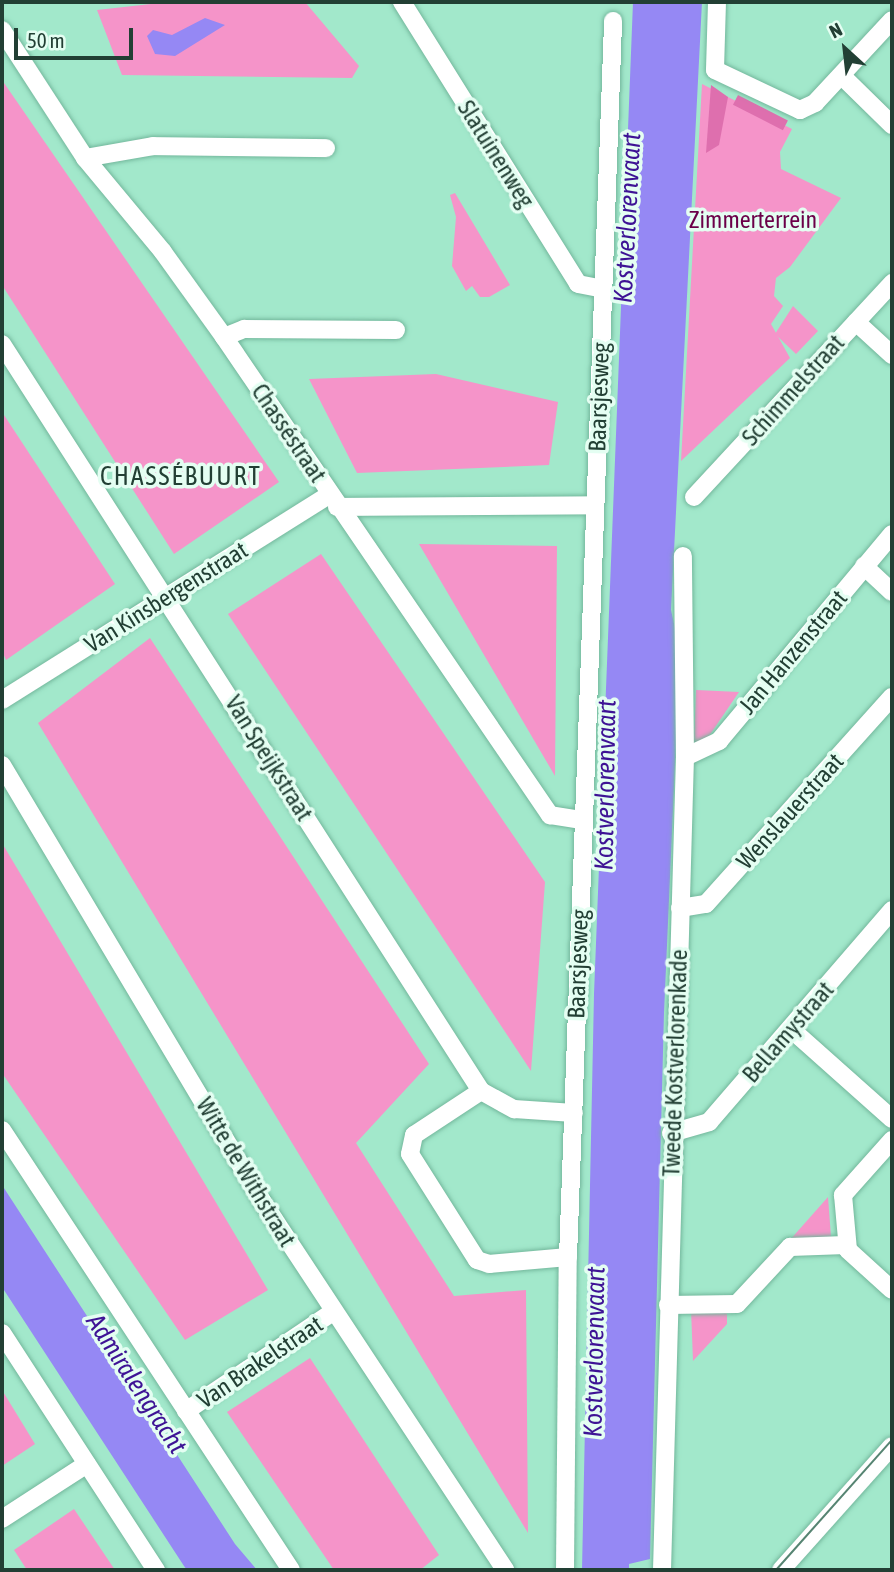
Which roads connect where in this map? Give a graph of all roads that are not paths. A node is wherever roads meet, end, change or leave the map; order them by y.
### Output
1 (402, 2) edge
2 (717, 2) edge
3 (892, 20) edge
4 (612, 21) dead end
5 (2, 30) edge
6 (842, 76) junction
7 (892, 125) edge
8 (326, 148) dead end
9 (85, 158) junction
10 (108, 172) dead end
11 (892, 283) edge
12 (603, 289) junction
13 (856, 321) junction
14 (396, 330) dead end
15 (224, 337) junction
16 (2, 344) edge
17 (892, 355) edge
18 (694, 497) dead end
19 (334, 500) junction
20 (595, 505) junction
21 (892, 534) edge
22 (683, 556) dead end
23 (864, 566) junction
24 (892, 592) edge
25 (167, 597) junction
26 (892, 697) edge
27 (2, 700) edge
28 (685, 757) junction
29 (2, 765) edge
30 (583, 820) junction
31 (680, 908) junction
32 (892, 910) edge
33 (886, 931) edge
34 (790, 1030) junction
35 (481, 1091) junction
36 (574, 1113) junction
37 (892, 1119) edge
38 (2, 1130) edge
39 (671, 1133) junction
40 (892, 1140) edge
41 (846, 1245) junction
42 (568, 1257) junction
43 (892, 1290) edge
44 (668, 1305) junction
45 (333, 1312) junction
46 (2, 1333) edge
47 (186, 1412) junction
48 (892, 1446) edge
49 (87, 1464) junction
50 (2, 1519) edge
51 (156, 1570) edge
52 (291, 1570) edge
53 (505, 1570) edge
54 (565, 1570) edge
55 (662, 1570) edge
56 (781, 1570) edge

1 - 12 street, Slatuinenweg
2 - 6 street
3 - 6 street
4 - 12 street, Baarsjesweg
5 - 9 street, Chasséstraat
6 - 7 street
8 - 9 street
9 - 10 street
9 - 15 street, Chasséstraat
11 - 13 street, Schimmelstraat
12 - 20 street, Baarsjesweg
13 - 17 street
13 - 18 street, Schimmelstraat
14 - 15 street
15 - 19 street, Chasséstraat
16 - 25 street, Van Speijkstraat
19 - 20 street
19 - 25 street, Van Kinsbergenstraat
19 - 30 street, Chasséstraat
20 - 30 street, Baarsjesweg
21 - 23 street, Jan Hanzenstraat
22 - 28 street, Tweede Kostverlorenkade
23 - 24 street
23 - 28 street, Jan Hanzenstraat
25 - 27 street, Van Kinsbergenstraat
25 - 35 street, Van Speijkstraat
26 - 31 street, Wenslauerstraat
28 - 31 street, Tweede Kostverlorenkade
29 - 45 street, Witte de Withstraat
30 - 36 street, Baarsjesweg
31 - 39 street, Tweede Kostverlorenkade
32 - 33 street, Bellamystraat
33 - 34 street, Bellamystraat
34 - 37 street
34 - 39 street, Bellamystraat
35 - 36 street, Van Speijkstraat
35 - 42 street
36 - 42 street, Baarsjesweg
38 - 47 street
39 - 44 street, Tweede Kostverlorenkade
40 - 41 street
41 - 43 street
41 - 44 street
42 - 54 street, Baarsjesweg
44 - 55 street, Tweede Kostverlorenkade
45 - 47 street, Van Brakelstraat
45 - 53 street, Witte de Withstraat
46 - 49 street
47 - 52 street
48 - 56 street
49 - 50 street
49 - 51 street

